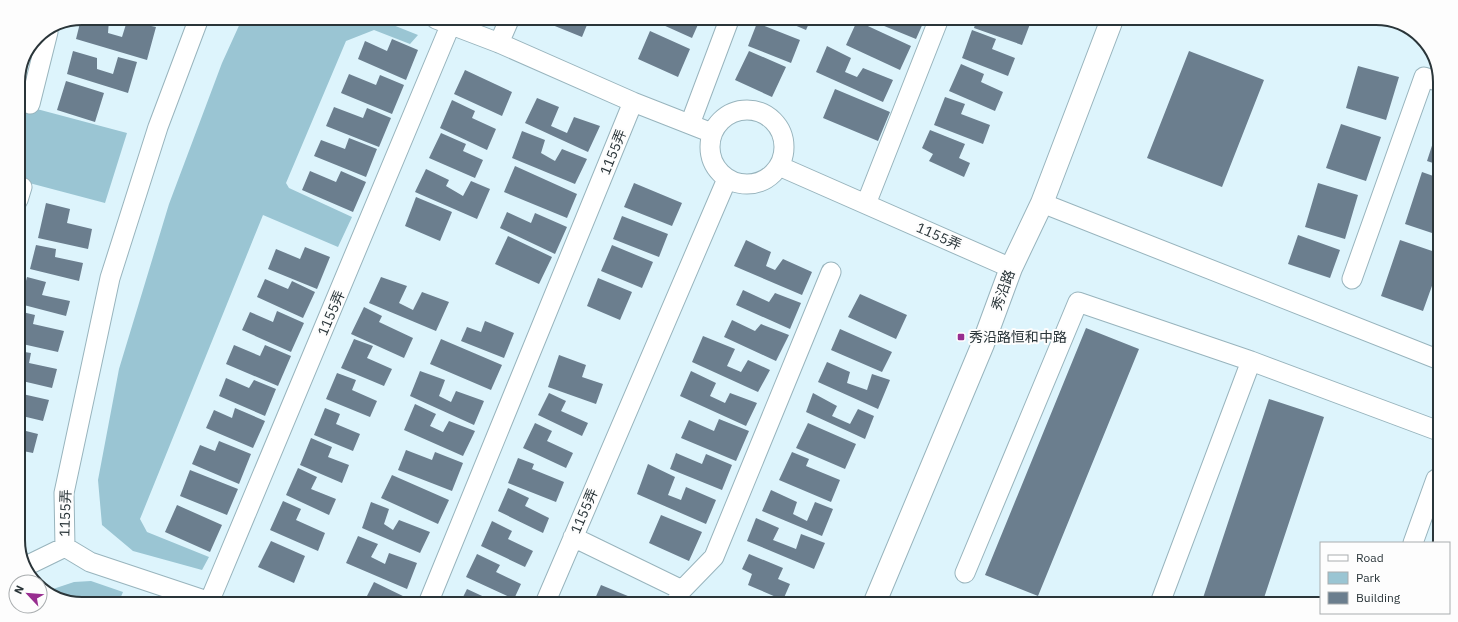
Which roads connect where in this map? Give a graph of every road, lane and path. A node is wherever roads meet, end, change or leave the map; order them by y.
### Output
1 (196, 25) edge
2 (442, 25) edge
3 (451, 25) edge
4 (507, 25) edge
5 (727, 25) edge
6 (936, 25) edge
7 (1110, 25) edge
8 (47, 37) edge
9 (499, 43) junction
10 (1433, 80) edge
11 (633, 102) junction
12 (30, 104) dead end
13 (690, 124) junction
14 (712, 133) junction
15 (779, 166) junction
16 (727, 179) junction
17 (1042, 203) junction
18 (866, 204) junction
19 (1011, 268) junction
20 (832, 272) dead end
21 (1352, 279) dead end
22 (1433, 357) edge
23 (1251, 361) junction
24 (1433, 429) edge
25 (1433, 487) edge
26 (573, 537) junction
27 (1413, 542) edge
28 (64, 547) junction
29 (30, 564) edge
30 (965, 573) dead end
31 (679, 596) edge
32 (195, 597) edge
33 (211, 597) edge
34 (430, 597) edge
35 (548, 597) edge
36 (877, 597) edge
37 (1162, 597) edge

1 - 28 street, 1155弄
2 - 33 street, 1155弄
3 - 9 street, 1155弄
4 - 9 street
5 - 13 street
6 - 18 street
7 - 17 main road, 秀沿路
8 - 12 street
9 - 11 street, 1155弄
10 - 21 street
11 - 13 street, 1155弄
11 - 34 street, 1155弄
13 - 14 street, 1155弄
14 - 15 street
14 - 16 street
15 - 16 street
15 - 18 street, 1155弄
16 - 26 street, 1155弄
17 - 19 main road, 秀沿路
17 - 22 street
18 - 19 street, 1155弄
19 - 36 main road, 秀沿路
20 - 31 street
23 - 24 street
23 - 30 street
23 - 37 street
25 - 27 street
26 - 31 street
26 - 35 street, 1155弄
28 - 29 street, 1155弄
28 - 32 street, 1155弄

